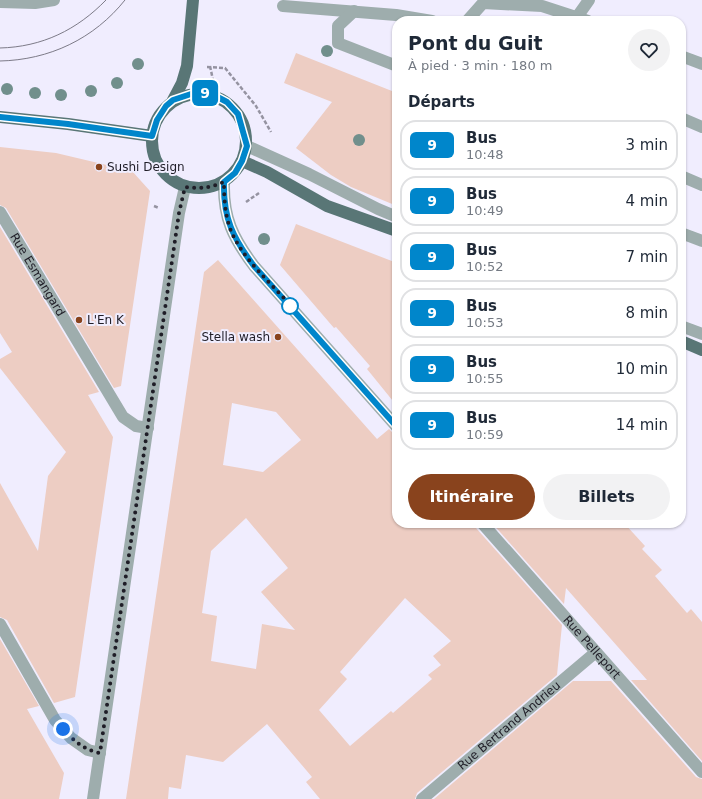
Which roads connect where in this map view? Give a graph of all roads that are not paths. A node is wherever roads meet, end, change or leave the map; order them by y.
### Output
1 (54, 0) edge
2 (193, 0) edge
3 (589, 0) edge
4 (0, 2) edge
5 (283, 6) dead end
6 (354, 11) junction
7 (406, 16) edge
8 (471, 16) edge
9 (573, 16) edge
10 (583, 16) edge
11 (686, 58) edge
12 (392, 64) edge
13 (702, 64) edge
14 (173, 100) junction
15 (0, 117) edge
16 (686, 120) edge
17 (702, 127) edge
18 (152, 136) junction
19 (247, 146) junction
20 (242, 161) junction
21 (686, 178) edge
22 (224, 182) junction
23 (702, 185) edge
24 (185, 187) junction
25 (0, 212) edge
26 (392, 215) edge
27 (392, 229) edge
28 (686, 235) edge
29 (702, 241) edge
30 (686, 328) edge
31 (702, 334) edge
32 (686, 343) edge
33 (702, 350) edge
34 (392, 421) edge
35 (148, 428) junction
36 (486, 528) edge
37 (0, 624) edge
38 (596, 652) junction
39 (100, 753) junction
40 (702, 772) edge
41 (93, 799) edge
42 (422, 799) edge

1 - 4 street
2 - 14 main road
3 - 10 street
5 - 6 street
6 - 7 street
6 - 12 street
8 - 9 street
11 - 13 street
14 - 18 main road
14 - 19 main road
15 - 18 main road
16 - 17 street
18 - 24 main road
19 - 20 main road
19 - 26 street
20 - 22 main road
20 - 27 main road
21 - 23 street
22 - 24 main road
22 - 34 street
24 - 35 street
25 - 35 street, Rue Esmangard
28 - 29 street
30 - 31 street
32 - 33 main road
35 - 39 street
36 - 38 street, Rue Pelleport
37 - 39 street
38 - 40 street, Rue Pelleport
38 - 42 street, Rue Bertrand Andrieu
39 - 41 street

